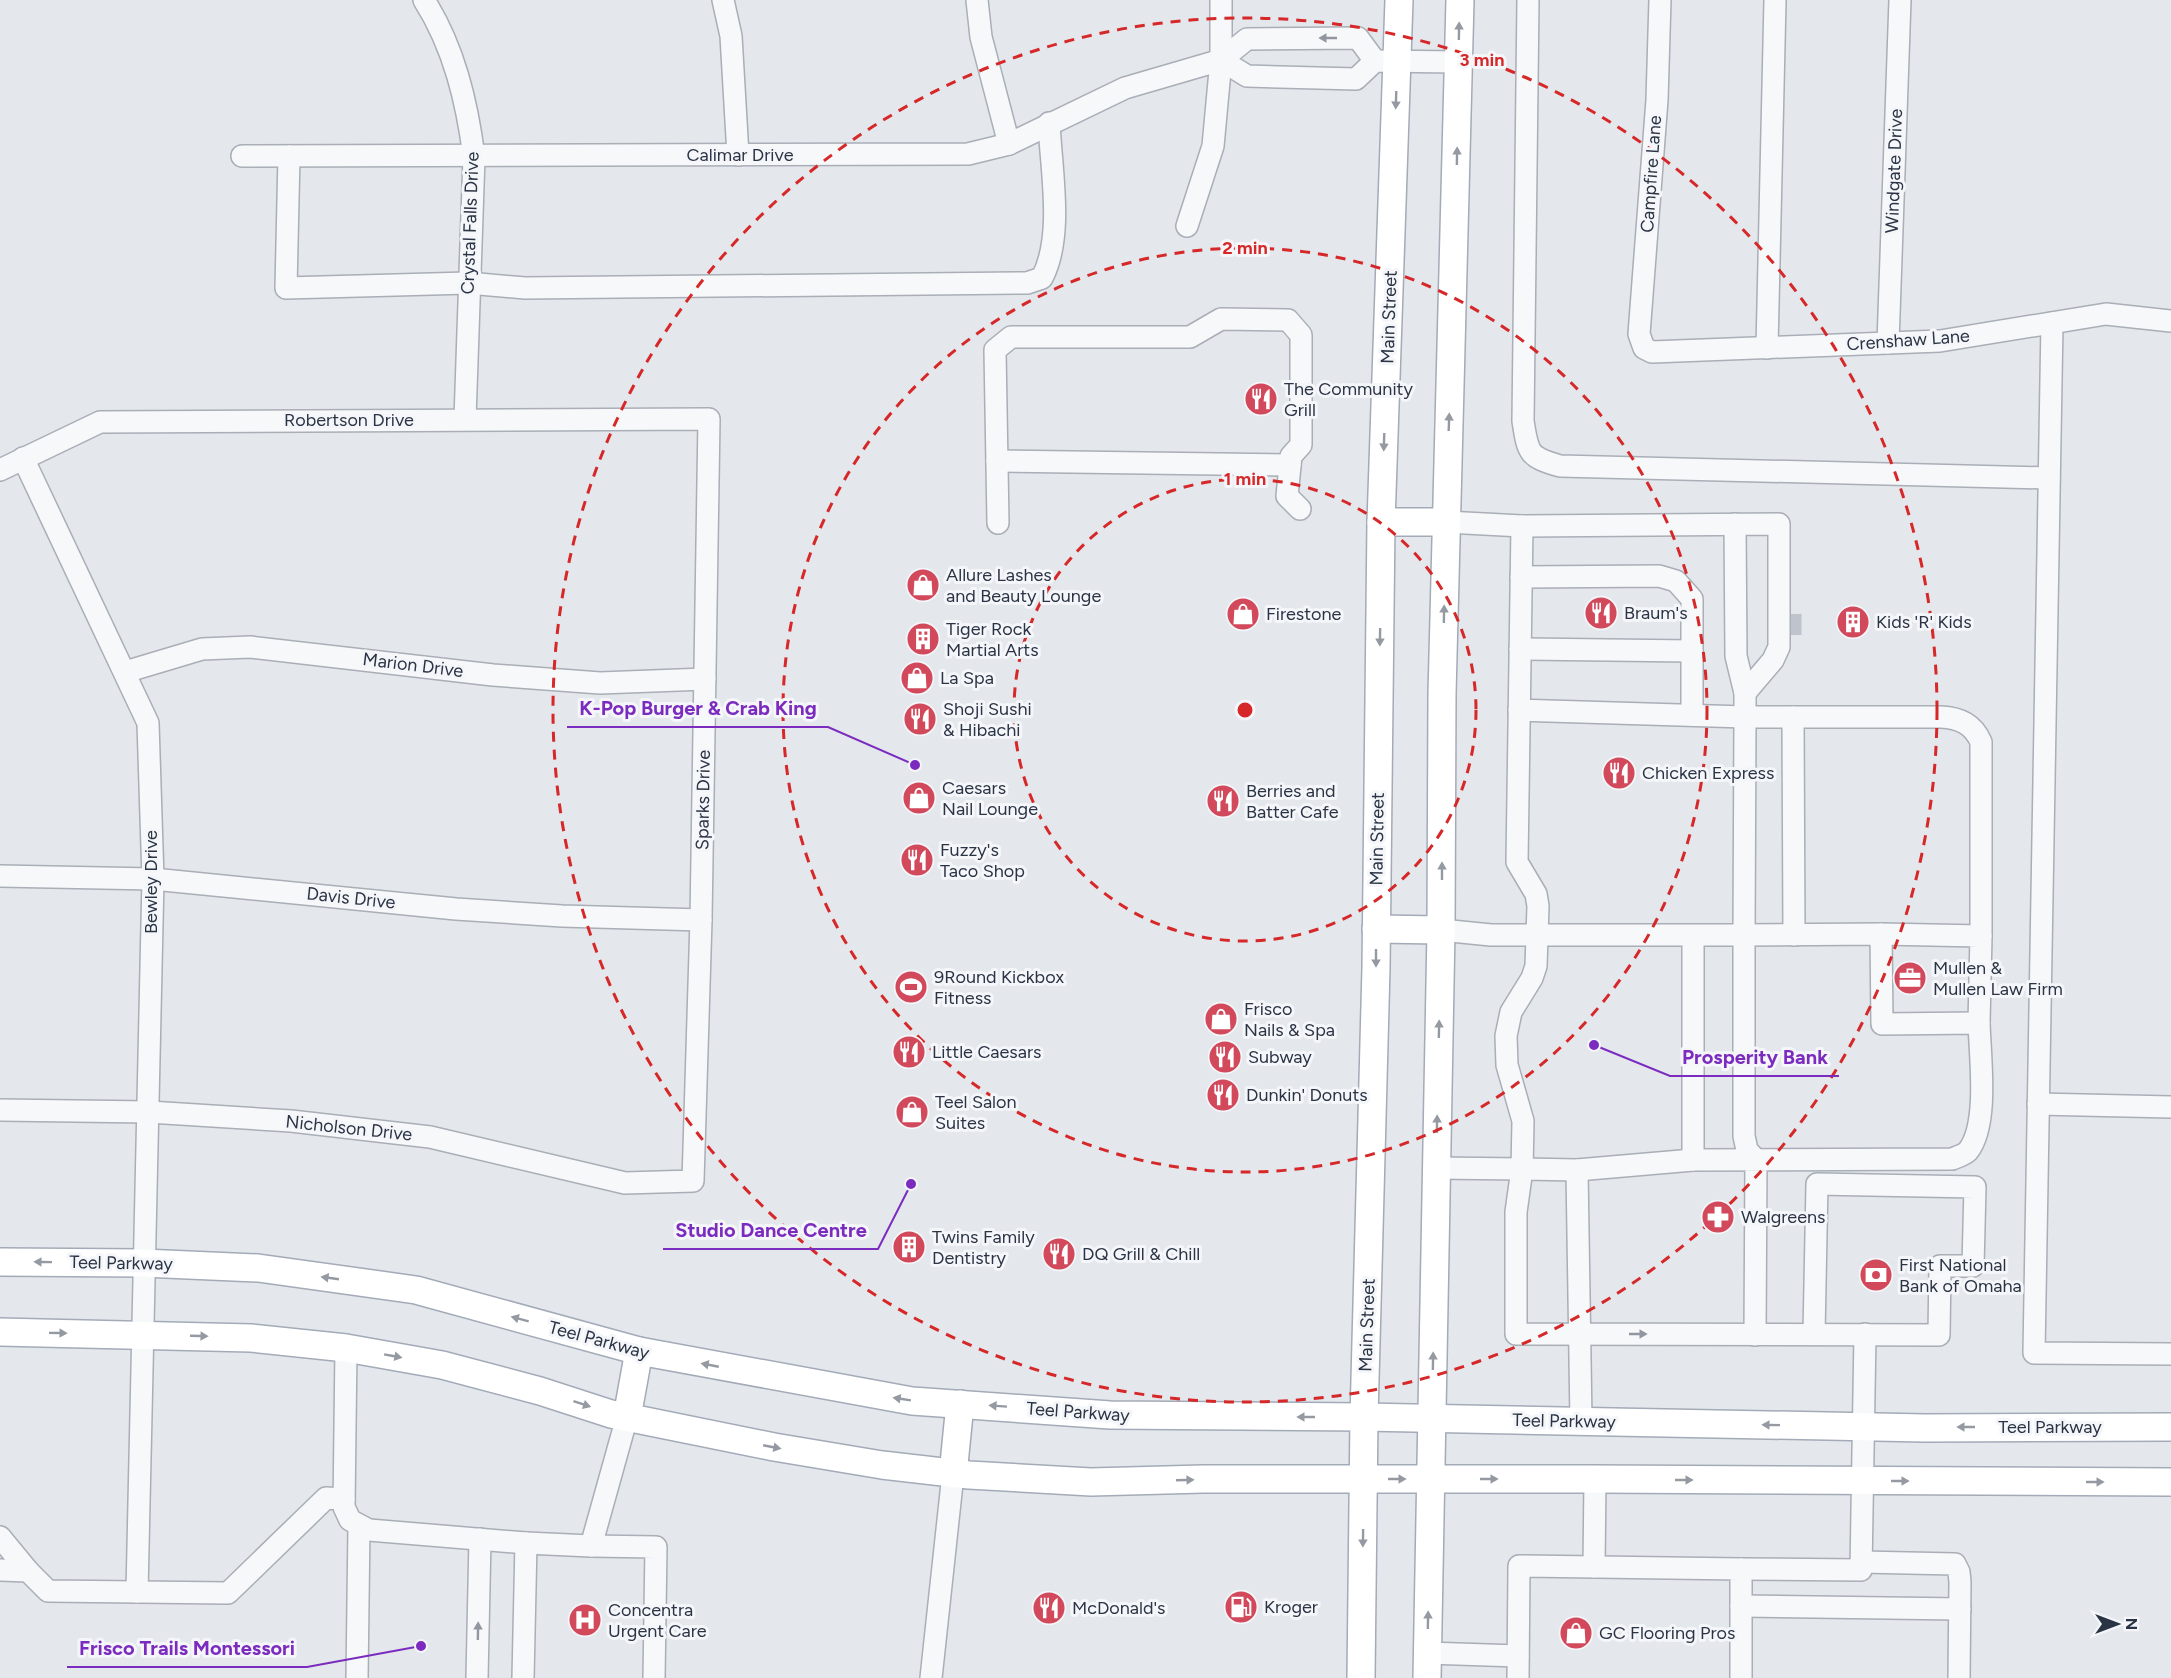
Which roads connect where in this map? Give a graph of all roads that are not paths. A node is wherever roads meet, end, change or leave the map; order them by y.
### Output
1 (424, 0) edge
2 (723, 0) edge
3 (977, 0) edge
4 (1221, 0) edge
5 (1399, 0) edge
6 (1460, 0) edge
7 (1528, 0) edge
8 (1660, 0) edge
9 (1775, 0) edge
10 (1900, 0) edge
11 (1221, 60) junction
12 (1386, 61) junction
13 (1459, 62) junction
14 (1049, 123) junction
15 (1009, 144) junction
16 (738, 155) junction
17 (242, 156) dead end
18 (289, 156) junction
19 (474, 157) junction
20 (1187, 226) dead end
21 (468, 283) junction
22 (2171, 321) edge
23 (2052, 323) junction
24 (1888, 343) junction
25 (1644, 348) joint
26 (1767, 348) junction
27 (465, 419) junction
28 (709, 419) joint
29 (23, 458) junction
30 (997, 461) junction
31 (1290, 465) junction
32 (0, 470) edge
33 (2049, 478) junction
34 (1300, 509) dead end
35 (1382, 522) junction
36 (1446, 522) junction
37 (998, 523) dead end
38 (1735, 524) junction
39 (1779, 524) junction
40 (1522, 526) junction
41 (1521, 577) junction
42 (1791, 609) tunnel mouth
43 (1791, 635) tunnel mouth
44 (1520, 649) junction
45 (1692, 651) junction
46 (1766, 669) junction
47 (125, 672) junction
48 (705, 679) junction
49 (1745, 693) junction
50 (1519, 710) junction
51 (1692, 715) junction
52 (1745, 717) junction
53 (1793, 717) junction
54 (0, 876) edge
55 (153, 879) junction
56 (702, 920) junction
57 (1376, 929) junction
58 (1441, 930) junction
59 (1881, 934) junction
60 (1536, 935) junction
61 (1744, 935) junction
62 (1794, 935) junction
63 (1693, 936) junction
64 (1981, 936) junction
65 (1980, 1023) junction
66 (2038, 1104) junction
67 (2171, 1107) edge
68 (0, 1110) edge
69 (149, 1112) junction
70 (1694, 1160) junction
71 (1756, 1160) junction
72 (1437, 1168) junction
73 (1522, 1169) junction
74 (1577, 1170) junction
75 (693, 1181) joint
76 (0, 1262) edge
77 (143, 1263) junction
78 (0, 1332) edge
79 (1579, 1334) junction
80 (1814, 1334) junction
81 (1865, 1334) junction
82 (141, 1335) junction
83 (1755, 1335) junction
84 (346, 1348) junction
85 (639, 1351) junction
86 (2171, 1354) edge
87 (960, 1404) junction
88 (627, 1417) junction
89 (1364, 1417) junction
90 (1432, 1419) junction
91 (1581, 1421) junction
92 (1863, 1426) junction
93 (2171, 1426) edge
94 (953, 1474) junction
95 (1364, 1479) junction
96 (1430, 1479) junction
97 (1595, 1479) junction
98 (1862, 1481) junction
99 (2171, 1482) edge
100 (344, 1499) junction
101 (359, 1526) junction
102 (0, 1537) edge
103 (480, 1539) junction
104 (526, 1543) junction
105 (591, 1546) junction
106 (1861, 1562) junction
107 (1594, 1567) junction
108 (1742, 1569) junction
109 (0, 1570) edge
110 (28, 1571) junction
111 (137, 1592) junction
112 (1741, 1606) junction
113 (1960, 1609) junction
114 (1518, 1656) junction
115 (1427, 1666) edge
116 (357, 1678) edge
117 (477, 1678) edge
118 (523, 1678) edge
119 (654, 1678) edge
120 (931, 1678) edge
121 (1361, 1678) edge
122 (1518, 1678) edge
123 (1740, 1678) edge
124 (1959, 1678) edge

1 - 19 street, Crystal Falls Drive
2 - 16 street
3 - 15 street
4 - 11 street
5 - 12 main road, Main Street
13 -> 6 main road
7 - 33 street
8 - 25 street, Campfire Lane
9 - 26 street
10 - 24 street, Windgate Drive
11 - 12 street
12 -> 11 street, Calimar Drive
11 - 14 street, Calimar Drive
11 - 20 street
12 - 13 street
12 -> 35 main road, Main Street
36 -> 13 main road
14 - 15 street, Calimar Drive
14 - 21 street
15 - 16 street, Calimar Drive
16 - 19 street, Calimar Drive
17 - 18 street, Calimar Drive
18 - 19 street, Calimar Drive
18 - 21 street
19 - 21 street, Crystal Falls Drive
21 - 27 street, Crystal Falls Drive
22 - 23 street, Crenshaw Lane
23 - 24 street, Crenshaw Lane
23 - 33 street
24 - 26 street, Crenshaw Lane
25 - 26 street, Crenshaw Lane
27 - 28 street, Robertson Drive
27 - 29 street, Robertson Drive
28 - 48 street, Sparks Drive
29 - 32 street, Robertson Drive
29 - 47 street, Bewley Drive
30 - 31 street
30 - 31 street
30 - 37 street
31 - 34 street
33 - 66 street
35 - 36 main road
35 -> 57 main road, Main Street
36 - 40 street
58 -> 36 main road
38 - 39 street
38 - 40 street
38 - 49 street
39 - 42 street
39 - 46 street
40 - 41 street
41 - 44 street
41 - 45 street
43 - 46 street
44 - 45 street
44 - 50 street
45 - 51 street
46 - 49 street
47 - 48 street, Marion Drive
47 - 55 street, Bewley Drive
48 - 56 street, Sparks Drive
49 - 52 street
50 - 51 street
50 - 60 street
51 - 52 street
52 - 53 street
52 - 61 street
53 - 62 street
53 - 64 street
54 - 55 street, Davis Drive
55 - 56 street, Davis Drive
55 - 69 street, Bewley Drive
56 - 75 street, Sparks Drive
57 - 58 main road
57 -> 89 main road, Main Street
58 - 60 street
72 -> 58 main road
59 - 62 street
59 - 64 street
59 - 65 street
60 - 63 street
60 - 73 street
61 - 62 street
61 - 63 street
61 - 71 street
63 - 70 street
64 - 65 street
65 - 71 street
66 - 67 street
66 - 86 street
68 - 69 street, Nicholson Drive
69 - 75 street, Nicholson Drive
69 - 77 street, Bewley Drive
70 - 71 street
70 - 74 street
71 - 83 street
72 - 73 street
90 -> 72 main road
73 - 74 street
73 - 79 street
74 - 79 street
77 -> 76 main road, Teel Parkway
77 - 82 street, Bewley Drive
85 -> 77 main road, Teel Parkway
78 -> 82 main road
79 -> 83 street
79 - 91 street
80 - 81 street
80 - 81 street
80 - 83 street
81 - 92 street
82 -> 84 main road
82 - 111 street, Bewley Drive
84 -> 88 main road
84 - 100 street
87 -> 85 main road, Teel Parkway
85 - 88 main road
89 -> 87 main road, Teel Parkway
87 - 94 main road
88 -> 94 main road
88 - 105 street
89 - 90 main road, Teel Parkway
89 - 95 main road, Main Street
90 - 91 main road, Teel Parkway
90 - 96 main road
92 -> 91 main road, Teel Parkway
93 -> 92 main road, Teel Parkway
92 - 98 street
94 -> 95 main road
94 - 120 street
95 -> 96 main road
95 -> 121 main road, Main Street
96 -> 97 main road
115 -> 96 main road
97 -> 98 main road
97 - 107 street
98 -> 99 main road
98 - 106 street
100 - 101 street
100 - 111 street
101 - 103 street
101 - 116 street
102 - 110 street
103 - 104 street
117 -> 103 street
104 - 105 street
104 - 118 street
105 - 119 street
106 - 108 street
106 - 113 street
107 - 108 street
107 - 114 street
108 - 112 street
109 - 110 street
110 - 111 street
112 - 113 street
112 - 123 street
113 - 124 street
114 - 115 street
114 - 122 street

